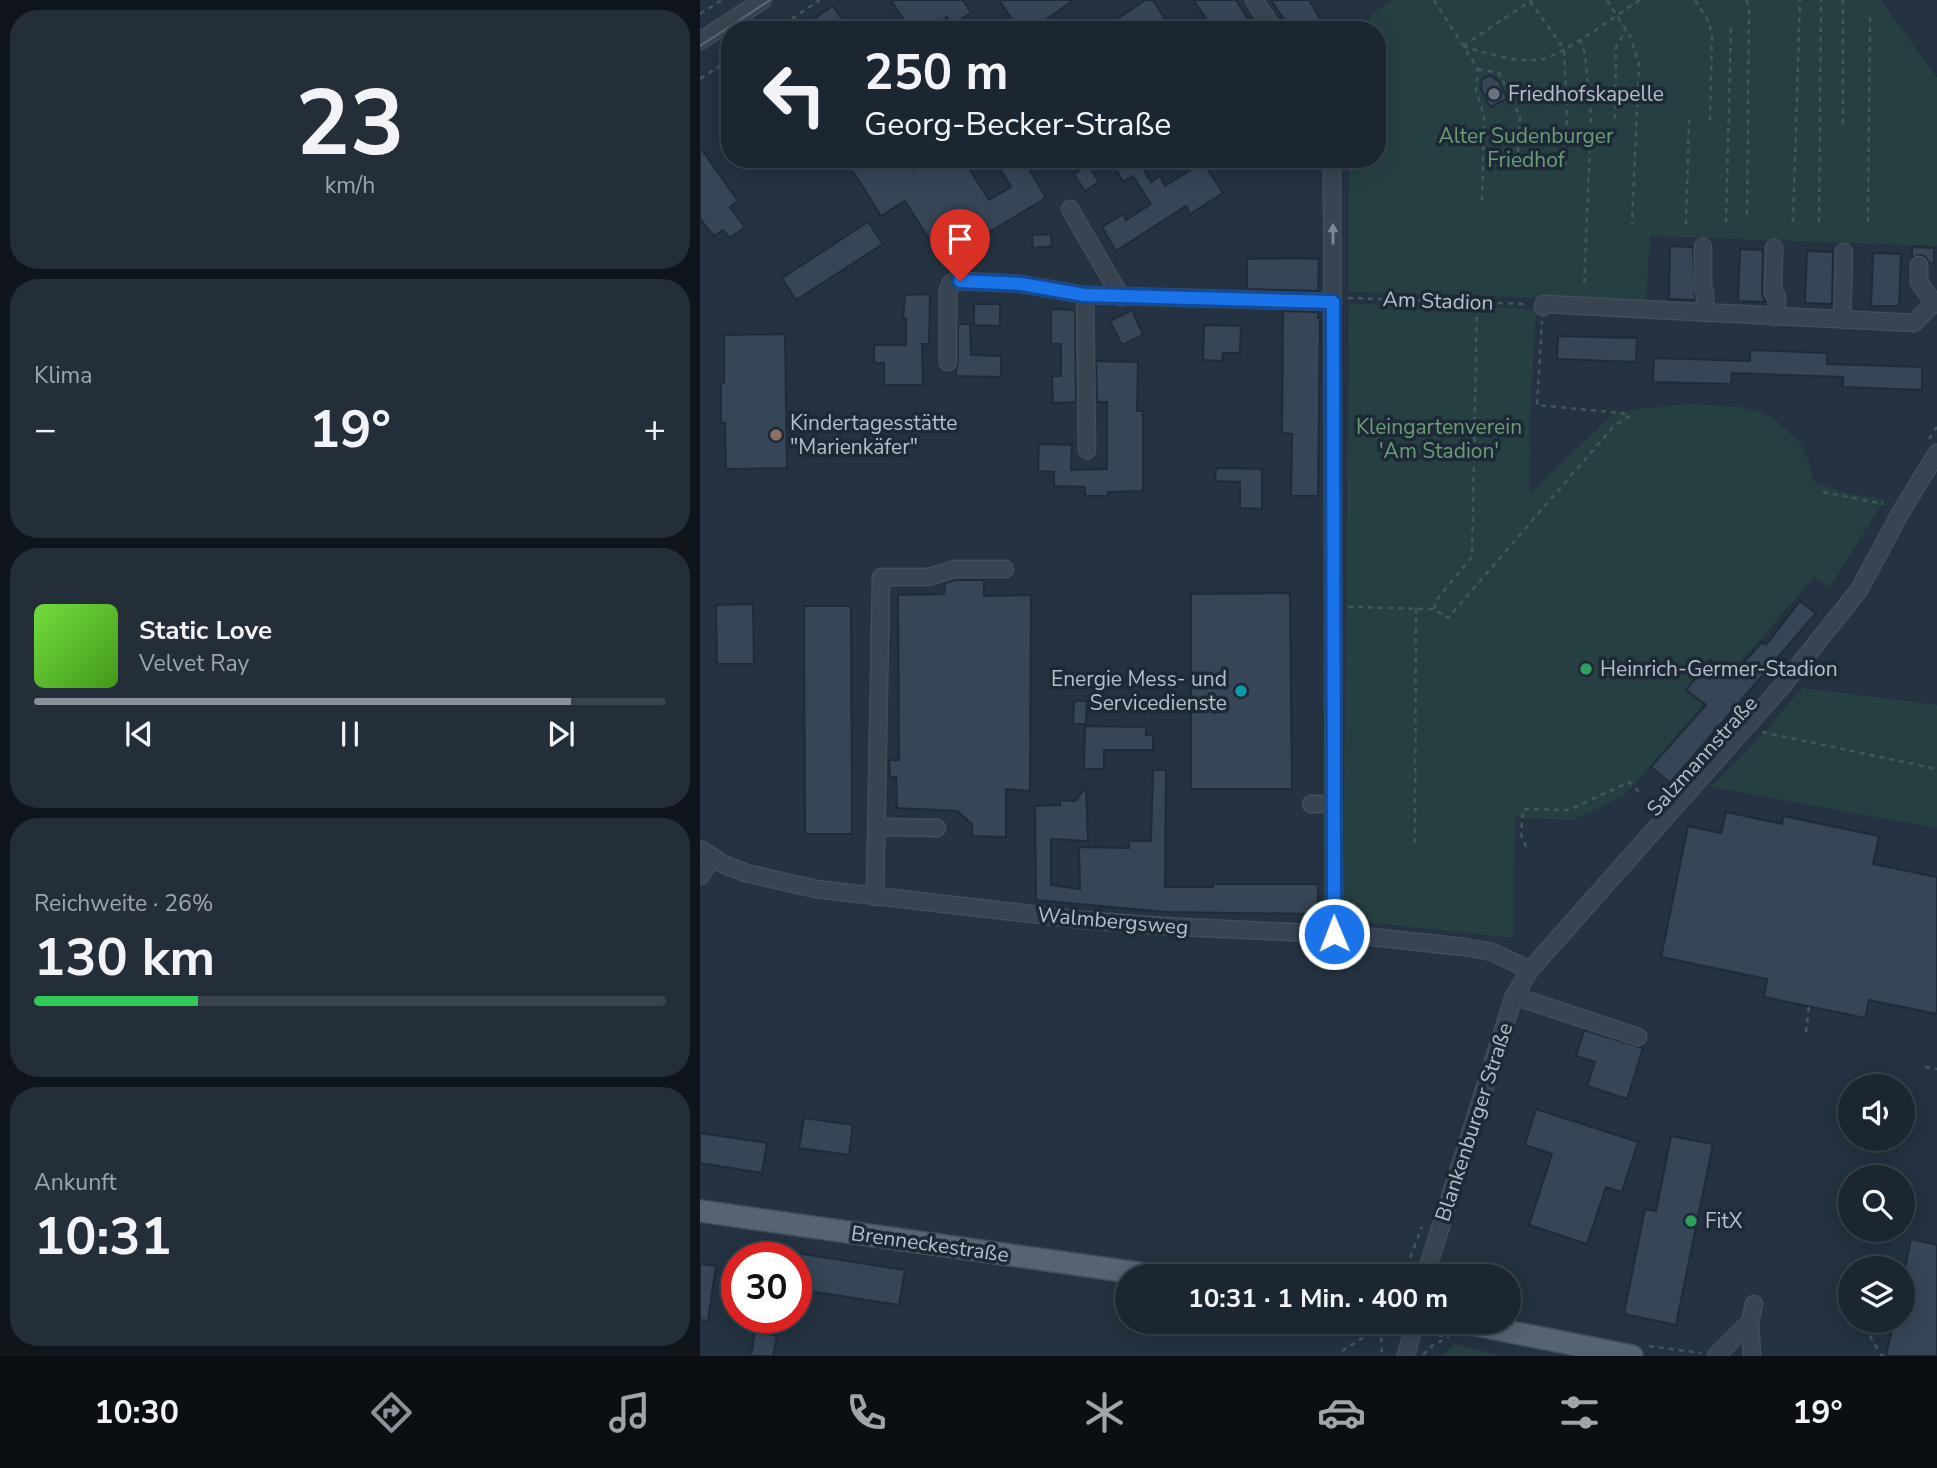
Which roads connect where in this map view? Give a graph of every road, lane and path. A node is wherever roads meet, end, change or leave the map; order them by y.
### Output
1 (722, 0) edge
2 (763, 0) edge
3 (820, 0) edge
4 (1254, 0) edge
5 (1434, 0) edge
6 (1606, 0) edge
7 (1640, 0) edge
8 (1695, 0) edge
9 (1746, 0) edge
10 (1800, 0) edge
11 (1821, 0) edge
12 (1843, 0) edge
13 (1531, 1) edge
14 (1870, 11) dead end
15 (700, 14) edge
16 (1617, 14) junction
17 (731, 21) edge
18 (788, 21) edge
19 (1268, 21) edge
20 (721, 27) edge
21 (1731, 27) dead end
22 (1626, 30) junction
23 (1580, 39) junction
24 (700, 41) edge
25 (1463, 46) junction
26 (1564, 49) junction
27 (721, 65) edge
28 (1478, 69) junction
29 (700, 79) edge
30 (1615, 119) dead end
31 (1689, 120) dead end
32 (1710, 121) dead end
33 (1843, 124) dead end
34 (1332, 168) edge
35 (1482, 206) dead end
36 (1070, 209) dead end
37 (1747, 220) dead end
38 (1794, 222) dead end
39 (1819, 222) dead end
40 (1868, 222) dead end
41 (1726, 223) dead end
42 (1632, 224) dead end
43 (1686, 224) dead end
44 (1703, 247) dead end
45 (1774, 248) dead end
46 (1844, 252) dead end
47 (1919, 265) dead end
48 (1584, 288) dead end
49 (1085, 295) junction
50 (1121, 297) junction
51 (1333, 302) junction
52 (1477, 302) junction
53 (1936, 303) edge
54 (1543, 306) junction
55 (1705, 313) junction
56 (1776, 317) junction
57 (1842, 320) junction
58 (948, 362) dead end
59 (1937, 427) edge
60 (1087, 450) dead end
61 (1930, 452) edge
62 (1823, 492) dead end
63 (1884, 504) dead end
64 (1005, 569) dead end
65 (1348, 607) dead end
66 (1416, 608) junction
67 (1434, 608) junction
68 (1764, 733) dead end
69 (1937, 769) edge
70 (1639, 792) dead end
71 (1311, 804) dead end
72 (1334, 804) junction
73 (876, 827) junction
74 (937, 828) dead end
75 (1415, 843) dead end
76 (1526, 847) dead end
77 (706, 854) edge
78 (700, 876) edge
79 (875, 897) junction
80 (1334, 934) junction
81 (1530, 970) junction
82 (1514, 996) junction
83 (1809, 1006) dead end
84 (1805, 1032) dead end
85 (1638, 1037) dead end
86 (1925, 1068) dead end
87 (1937, 1069) edge
88 (700, 1211) edge
89 (1429, 1264) edge
90 (1115, 1270) edge
91 (1754, 1304) dead end
92 (1750, 1322) junction
93 (1370, 1334) edge
94 (1379, 1334) edge
95 (1412, 1334) edge
96 (1447, 1334) edge
97 (1486, 1334) edge
98 (1870, 1336) dead end
99 (1342, 1351) dead end
100 (1881, 1355) edge
101 (1382, 1356) edge
102 (1406, 1356) edge
103 (1422, 1356) edge
104 (1632, 1356) edge
105 (1716, 1356) edge
106 (1752, 1356) edge
107 (1886, 1356) edge

1 - 15 path
2 - 17 street
3 - 18 path
4 - 19 street
5 - 25 path
6 - 16 path
7 - 16 path
8 - 32 path
9 - 37 path
10 - 38 path
11 - 39 path
12 - 33 path
13 - 25 path
13 - 26 path
14 - 40 path
16 - 22 path
16 - 23 path
20 - 24 street
21 - 41 path
22 - 30 path
22 - 42 path
23 - 26 path
23 - 48 path
25 - 26 path
25 - 28 path
26 - 28 path
27 - 29 path
28 - 35 path
31 - 43 path
51 -> 34 street
36 - 50 street
44 - 55 street
45 - 56 street
46 - 57 street
47 - 53 street
49 - 50 street
49 - 58 street
49 - 60 street
50 - 51 street
51 - 52 path, Am Stadion
51 - 72 street
52 - 54 path, Am Stadion
52 - 67 path
53 - 57 street
54 - 55 street
54 - 67 path
55 - 56 street
56 - 57 street
59 - 61 path
61 - 81 street, Salzmannstraße
62 - 63 path
64 - 73 street
65 - 66 path
66 - 67 path
66 - 75 path
68 - 69 path
70 - 76 path
71 - 72 street
72 - 80 street
73 - 74 street
73 - 79 street
77 - 78 street
77 - 79 street, Walmbergsweg
79 - 80 street, Walmbergsweg
80 - 81 street, Walmbergsweg
81 - 82 street, Blankenburger Straße
82 - 85 street
82 - 89 street, Blankenburger Straße
83 - 84 path
86 - 87 path
88 - 90 main road, Brenneckestraße
91 - 92 street
92 - 105 street
92 - 106 street
93 - 99 path
94 - 101 path
95 - 102 street
96 - 103 path
97 - 104 main road
98 - 100 path
100 - 107 path

